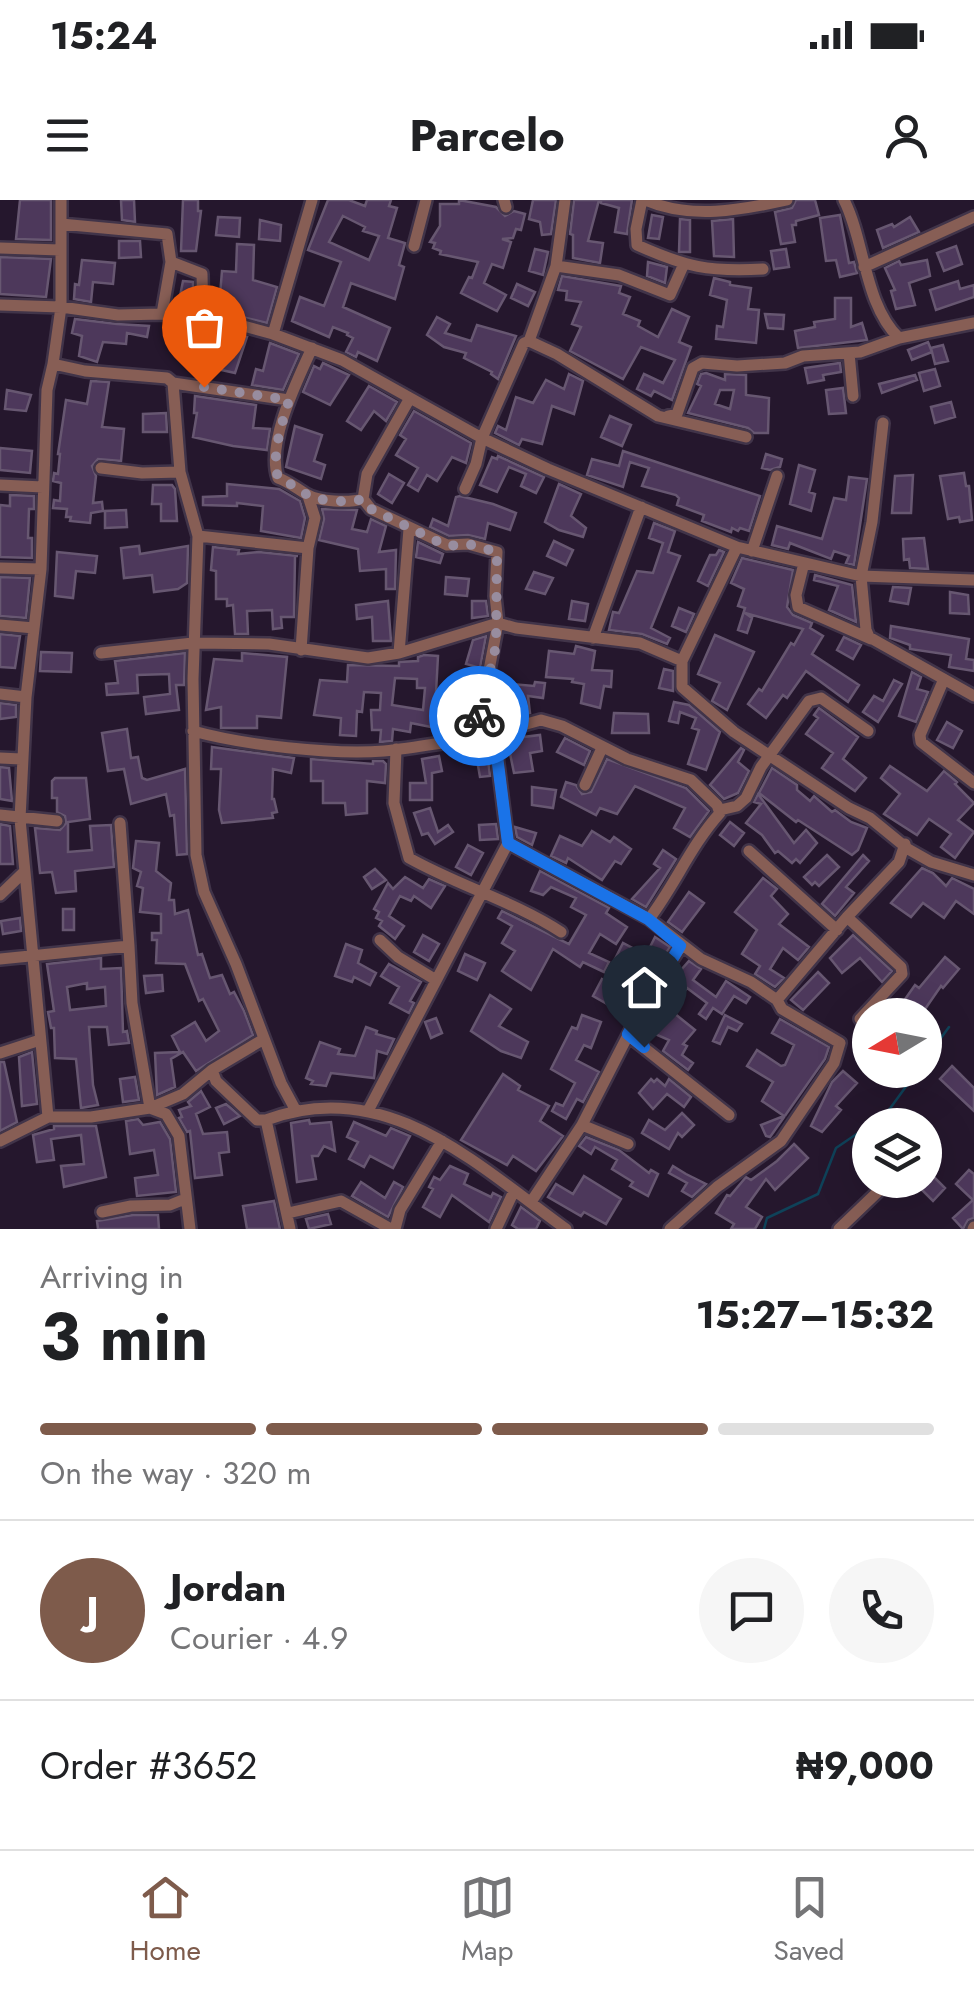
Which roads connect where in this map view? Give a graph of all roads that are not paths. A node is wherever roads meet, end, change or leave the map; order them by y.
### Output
1 (61, 200) edge
2 (312, 200) edge
3 (426, 200) edge
4 (565, 200) edge
5 (644, 200) edge
6 (787, 200) edge
7 (832, 200) edge
8 (846, 203) edge
9 (974, 217) edge
10 (61, 224) junction
11 (414, 246) dead end
12 (0, 248) edge
13 (60, 250) junction
14 (171, 262) junction
15 (556, 266) junction
16 (684, 266) junction
17 (864, 267) junction
18 (763, 270) dead end
19 (0, 305) edge
20 (61, 307) junction
21 (162, 314) junction
22 (203, 319) junction
23 (974, 323) edge
24 (273, 334) junction
25 (899, 338) junction
26 (529, 341) junction
27 (312, 348) junction
28 (849, 353) junction
29 (53, 364) junction
30 (173, 383) junction
31 (853, 396) dead end
32 (410, 398) junction
33 (289, 400) junction
34 (668, 416) junction
35 (883, 423) dead end
36 (746, 437) dead end
37 (482, 438) junction
38 (102, 468) dead end
39 (180, 472) junction
40 (777, 476) dead end
41 (0, 485) edge
42 (43, 487) junction
43 (466, 489) dead end
44 (308, 496) junction
45 (363, 499) junction
46 (641, 507) junction
47 (410, 528) junction
48 (198, 536) junction
49 (736, 547) junction
50 (308, 548) junction
51 (752, 551) junction
52 (804, 563) junction
53 (0, 568) edge
54 (41, 569) junction
55 (861, 576) junction
56 (974, 580) edge
57 (498, 623) junction
58 (0, 625) edge
59 (34, 628) junction
60 (593, 638) junction
61 (871, 638) junction
62 (194, 643) junction
63 (301, 650) junction
64 (101, 652) dead end
65 (398, 654) junction
66 (682, 661) junction
67 (944, 679) junction
68 (0, 694) edge
69 (974, 696) edge
70 (26, 697) junction
71 (193, 730) junction
72 (868, 730) dead end
73 (481, 737) junction
74 (602, 748) junction
75 (396, 749) junction
76 (769, 755) junction
77 (0, 758) edge
78 (21, 759) junction
79 (974, 783) edge
80 (585, 785) dead end
81 (720, 810) junction
82 (0, 815) edge
83 (20, 820) junction
84 (58, 821) dead end
85 (120, 824) dead end
86 (508, 843) junction
87 (905, 844) junction
88 (750, 851) dead end
89 (24, 871) junction
90 (974, 876) edge
91 (0, 894) edge
92 (480, 894) junction
93 (847, 917) junction
94 (648, 919) junction
95 (836, 930) junction
96 (561, 932) dead end
97 (380, 940) dead end
98 (129, 946) junction
99 (680, 946) junction
100 (32, 956) junction
101 (0, 958) edge
102 (436, 980) junction
103 (880, 998) edge
104 (777, 1000) junction
105 (628, 1034) junction
106 (264, 1039) junction
107 (40, 1040) junction
108 (0, 1053) edge
109 (212, 1070) junction
110 (150, 1108) junction
111 (295, 1109) junction
112 (369, 1109) junction
113 (729, 1115) dead end
114 (48, 1118) junction
115 (266, 1120) junction
116 (582, 1125) junction
117 (0, 1141) edge
118 (442, 1141) junction
119 (628, 1144) dead end
120 (514, 1190) junction
121 (871, 1198) edge
122 (185, 1199) junction
123 (530, 1202) junction
124 (102, 1212) dead end
125 (288, 1213) junction
126 (190, 1229) edge
127 (290, 1229) edge
128 (393, 1229) edge
129 (496, 1229) edge
130 (566, 1229) edge
131 (670, 1229) edge
132 (839, 1229) edge

1 - 10 street
2 - 24 street
3 - 11 street
4 - 15 street
5 - 6 street
5 - 16 street
7 - 8 street
8 - 17 street
9 - 17 street
10 - 13 street
10 - 14 street
12 - 13 street
13 - 20 street
14 - 21 street
14 - 22 street
15 - 16 street
15 - 26 street
16 - 18 street
17 - 25 street
19 - 20 street
20 - 21 street
20 - 29 street
21 - 22 street
22 - 24 street
23 - 25 street
24 - 27 street
25 - 28 street
26 - 34 street
26 - 37 street
27 - 32 street
27 - 33 street
28 - 31 street
28 - 34 street
29 - 30 street
29 - 42 street
30 - 33 street
30 - 39 street
32 - 37 street
32 - 45 street
33 - 44 street
34 - 36 street
35 - 55 street
37 - 43 street
37 - 46 street
38 - 39 street
39 - 48 street
40 - 51 street
41 - 42 street
42 - 54 street
44 - 45 street
44 - 50 street
45 - 47 street
46 - 49 street
46 - 60 street
47 - 57 street
47 - 65 street
48 - 50 street
48 - 62 street
49 - 51 street
49 - 66 street
50 - 63 street
51 - 52 street
52 - 55 street
52 - 61 street
53 - 54 street
54 - 59 street
55 - 56 street
55 - 61 street
57 - 60 street
57 - 65 street
57 - 73 street
58 - 59 street
59 - 70 street
60 - 66 street
61 - 67 street
62 - 63 street
62 - 64 street
62 - 71 street
63 - 65 street
66 - 76 street
67 - 69 street
67 - 79 street
68 - 70 street
70 - 78 street
71 - 75 street
71 - 106 street
72 - 76 street
73 - 74 street
73 - 75 street
73 - 86 street
74 - 80 street
74 - 81 street
75 - 92 street
76 - 81 street
76 - 87 street
77 - 78 street
78 - 83 street
81 - 94 street
82 - 83 street
83 - 84 street
83 - 89 street
85 - 98 street
86 - 92 street
86 - 94 street
87 - 90 street
87 - 93 street
88 - 95 street
89 - 91 street
89 - 100 street
92 - 96 street
92 - 102 street
93 - 95 street
93 - 103 street
94 - 99 street
95 - 104 street
97 - 102 street
98 - 100 street
98 - 110 street
99 - 104 street
99 - 105 street
100 - 101 street
100 - 107 street
102 - 112 street
104 - 131 street
105 - 113 street
105 - 116 street
106 - 109 street
106 - 111 street
107 - 108 street
107 - 114 street
109 - 110 street
109 - 115 street
110 - 114 street
110 - 122 street
111 - 112 street
111 - 115 street
112 - 118 street
114 - 117 street
115 - 125 street
116 - 119 street
116 - 123 street
118 - 120 street
118 - 128 street
120 - 123 street
120 - 129 street
121 - 132 street
122 - 124 street
122 - 126 street
123 - 130 street
125 - 127 street
125 - 128 street

